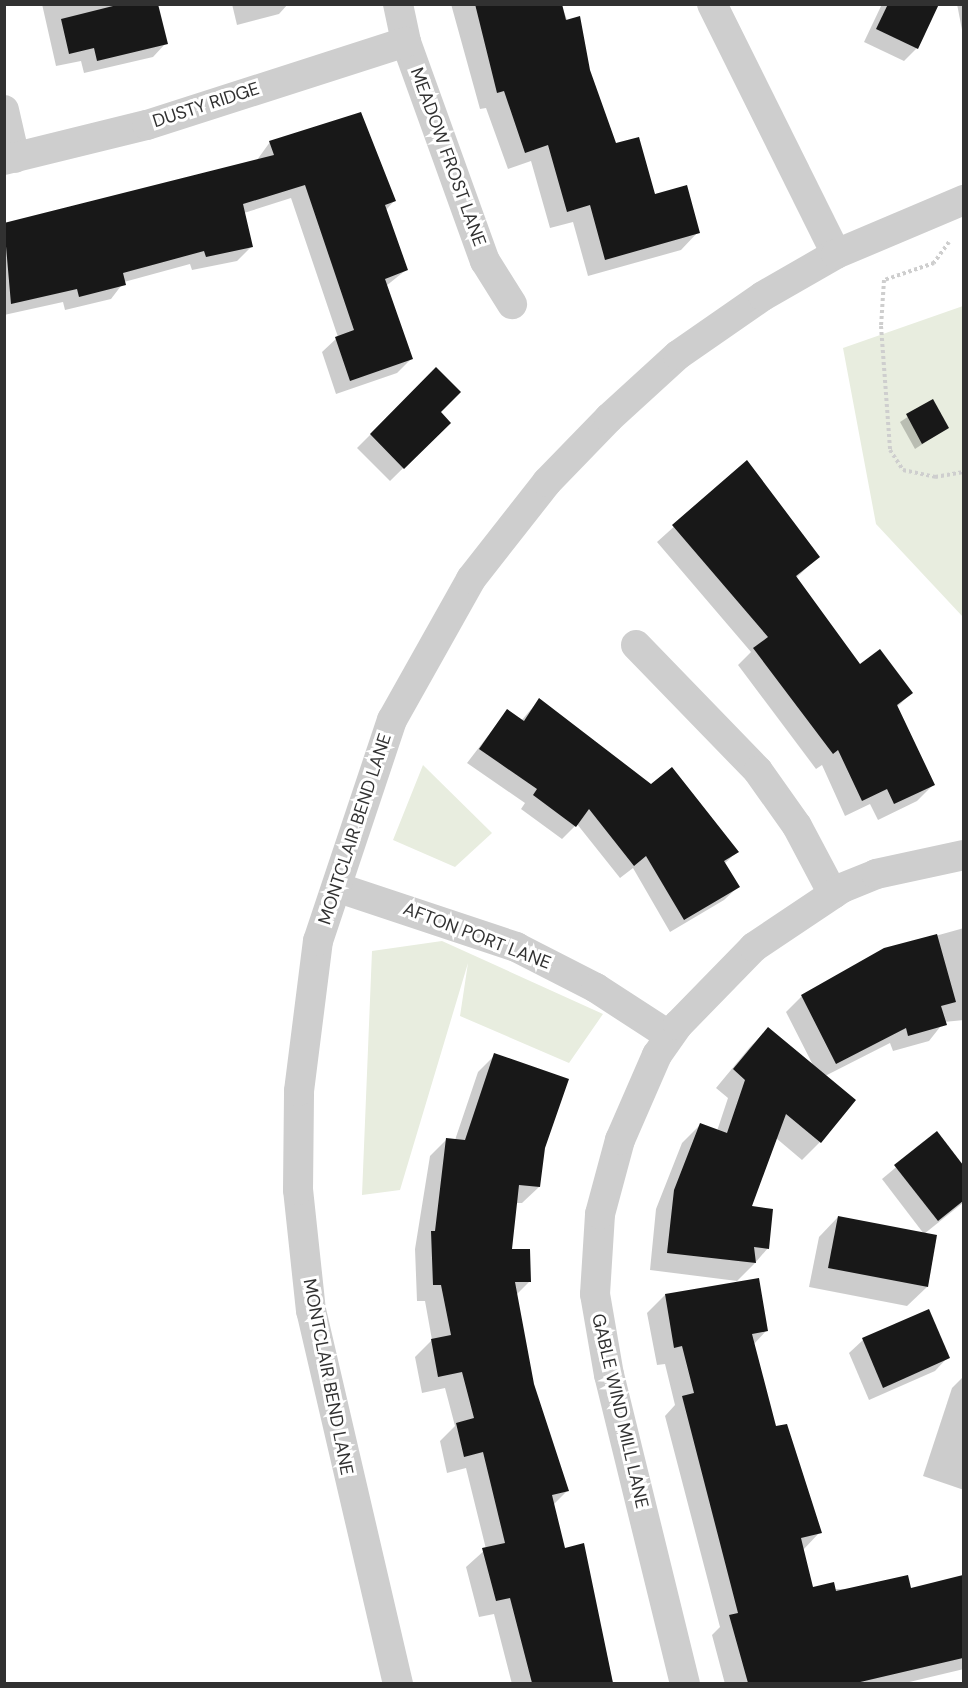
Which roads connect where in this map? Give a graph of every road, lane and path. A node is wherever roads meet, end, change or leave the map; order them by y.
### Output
1 (398, 4) edge
2 (712, 4) edge
3 (406, 42) junction
4 (4, 110) edge
5 (10, 159) edge
6 (963, 200) edge
7 (956, 238) dead end
8 (837, 255) junction
9 (512, 304) dead end
10 (963, 472) edge
11 (636, 645) dead end
12 (963, 855) edge
13 (339, 888) junction
14 (833, 894) junction
15 (670, 1036) junction
16 (398, 1683) edge
17 (685, 1683) edge

1 - 3 street, MEADOW FROST LANE
2 - 8 street
3 - 5 street, DUSTY RIDGE
3 - 9 street, MEADOW FROST LANE
4 - 5 street
6 - 8 street, MONTCLAIR BEND LANE
7 - 10 path
8 - 13 street, MONTCLAIR BEND LANE
11 - 14 street
12 - 14 street, GABLE WIND MILL LANE
13 - 15 street, AFTON PORT LANE
13 - 16 street, MONTCLAIR BEND LANE
14 - 15 street, GABLE WIND MILL LANE
15 - 17 street, GABLE WIND MILL LANE

